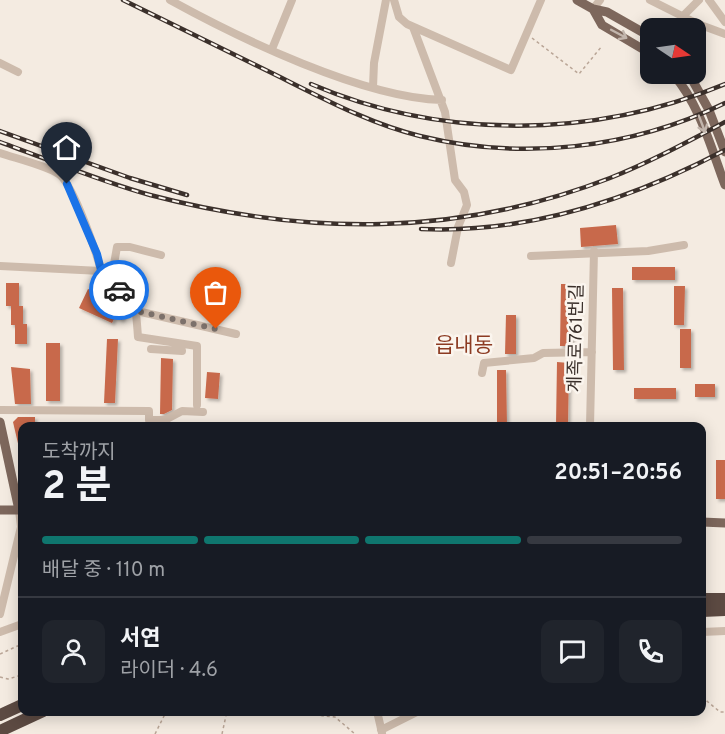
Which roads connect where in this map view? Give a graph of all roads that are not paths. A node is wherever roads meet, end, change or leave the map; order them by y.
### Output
1 (170, 0) edge
2 (292, 0) edge
3 (386, 0) edge
4 (394, 0) edge
5 (541, 0) edge
6 (577, 0) edge
7 (600, 0) edge
8 (650, 0) edge
9 (699, 0) edge
10 (709, 0) edge
11 (182, 3) edge
12 (593, 9) junction
13 (682, 17) junction
14 (725, 22) edge
15 (413, 27) junction
16 (640, 31) edge
17 (725, 34) edge
18 (640, 45) edge
19 (272, 49) junction
20 (0, 63) edge
21 (18, 72) dead end
22 (682, 84) edge
23 (694, 84) edge
24 (373, 87) junction
25 (442, 100) junction
26 (725, 152) edge
27 (0, 153) edge
28 (725, 186) edge
29 (684, 245) dead end
30 (594, 251) junction
31 (161, 255) dead end
32 (531, 256) dead end
33 (451, 262) dead end
34 (0, 266) edge
35 (101, 271) junction
36 (137, 311) junction
37 (236, 334) dead end
38 (151, 349) dead end
39 (182, 351) dead end
40 (592, 352) junction
41 (482, 372) dead end
42 (197, 405) dead end
43 (0, 410) edge
44 (203, 412) dead end
45 (0, 422) edge
46 (590, 422) edge
47 (18, 497) edge
48 (0, 510) edge
49 (18, 510) edge
50 (706, 521) edge
51 (725, 523) edge
52 (18, 539) edge
53 (706, 599) edge
54 (725, 599) edge
55 (725, 610) edge
56 (706, 611) edge
57 (0, 614) edge
58 (18, 625) edge
59 (0, 632) edge
60 (706, 632) edge
61 (725, 632) edge
62 (18, 707) edge
63 (0, 715) edge
64 (32, 716) edge
65 (378, 716) edge
66 (410, 716) edge
67 (0, 730) edge
68 (382, 732) edge

1 - 11 street
2 - 19 street
3 - 24 street
4 - 15 street
5 - 15 street
6 - 12 main road
7 - 12 street
8 - 13 street
9 - 13 street
10 - 14 street
11 - 19 street
12 - 16 main road
12 -> 18 main road
13 - 17 street
15 - 25 street
19 - 24 street
20 - 21 street
22 -> 28 main road
23 - 26 main road
24 - 25 street
25 - 33 street
27 - 35 street
29 - 30 street
30 - 32 street
30 - 40 street, 계족로761번길
31 - 35 street
34 - 35 street
35 - 36 street
36 - 37 street
36 - 42 street
38 - 39 street
40 - 41 street
40 - 46 street, 계족로761번길
43 - 44 street
45 - 47 main road
48 - 49 main road
50 - 51 main road
52 - 57 street
53 - 54 highway
55 - 56 highway
58 - 59 street
60 - 61 street
62 - 63 highway
64 - 67 highway
65 - 68 street
66 - 68 street

